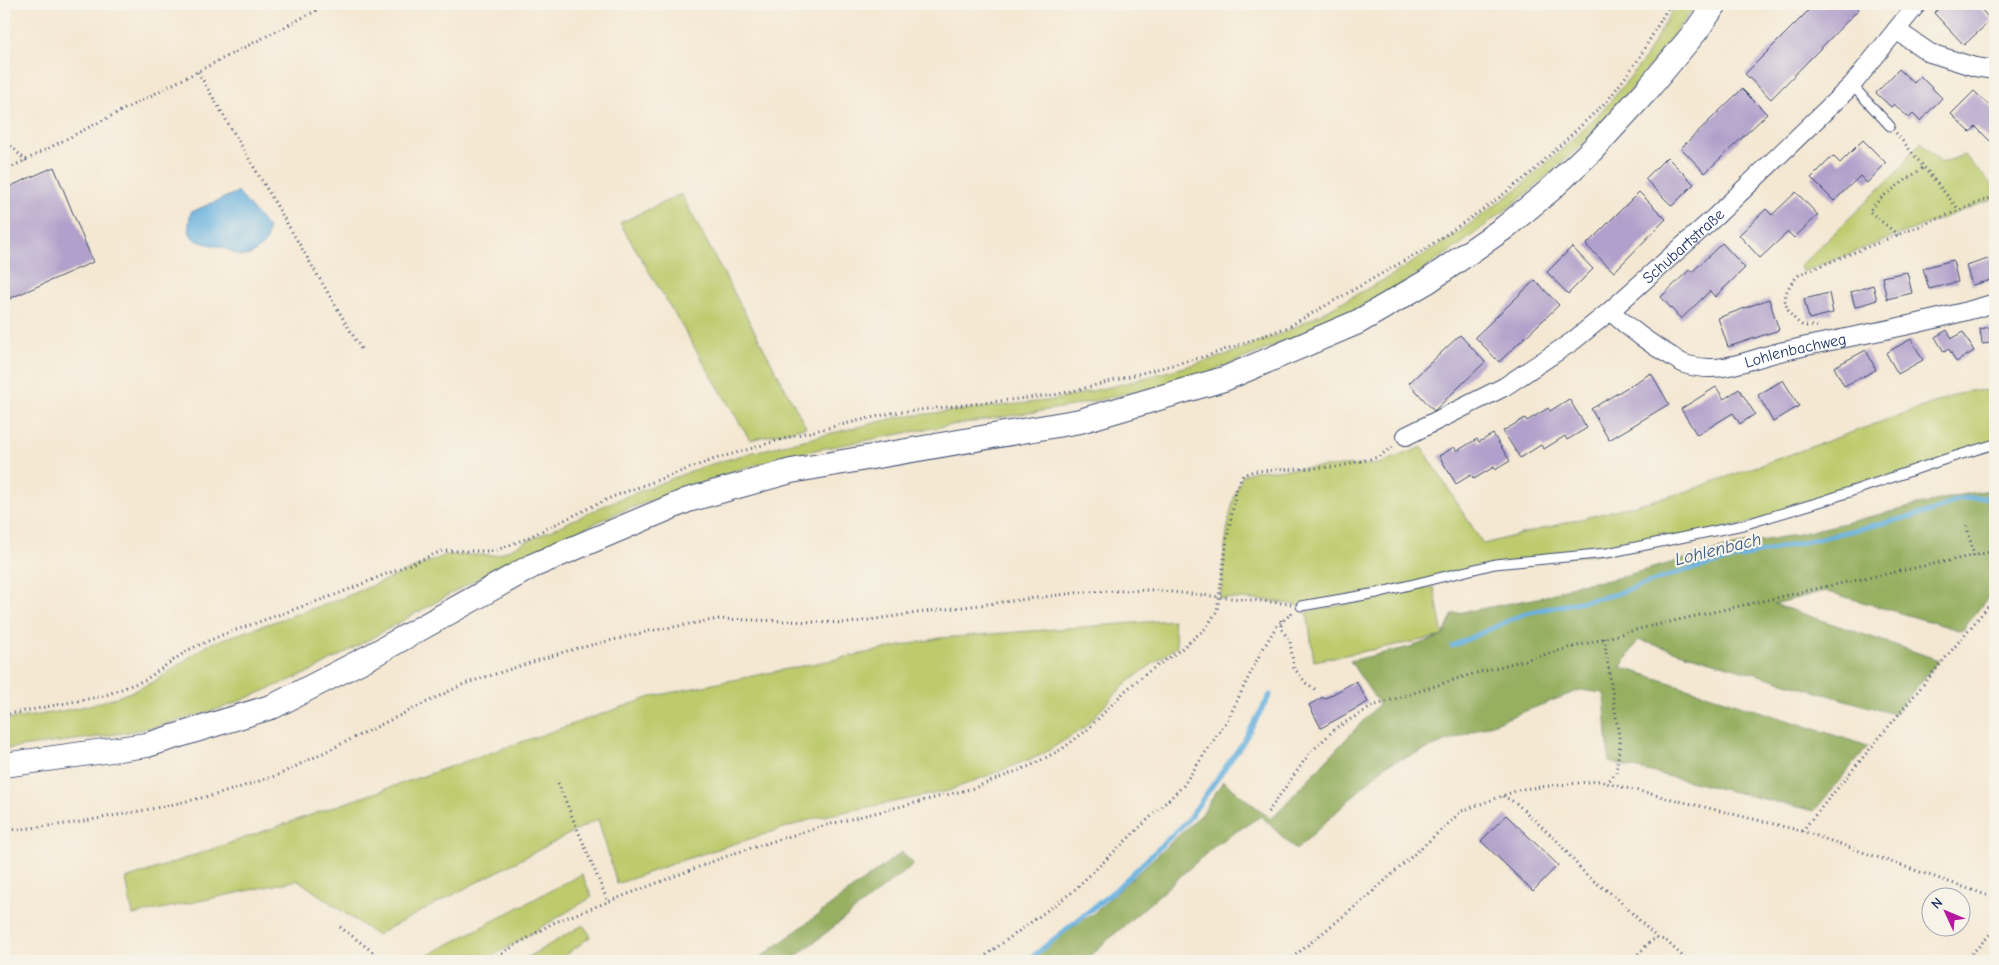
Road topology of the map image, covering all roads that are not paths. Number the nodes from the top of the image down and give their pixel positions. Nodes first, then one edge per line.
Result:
1 (1715, 4) edge
2 (1917, 4) edge
3 (1896, 30) junction
4 (1995, 70) edge
5 (1852, 85) junction
6 (1890, 126) road end
7 (1995, 303) edge
8 (1610, 311) junction
9 (1406, 436) road end
10 (1995, 444) edge
11 (1301, 606) road end
12 (4, 765) edge

1 - 12 main road
2 - 3 street, Schubartstraße
3 - 4 street
3 - 5 street, Schubartstraße
5 - 6 lane
5 - 8 street, Schubartstraße
7 - 8 street, Lohlenbachweg
8 - 9 street, Schubartstraße
10 - 11 lane

